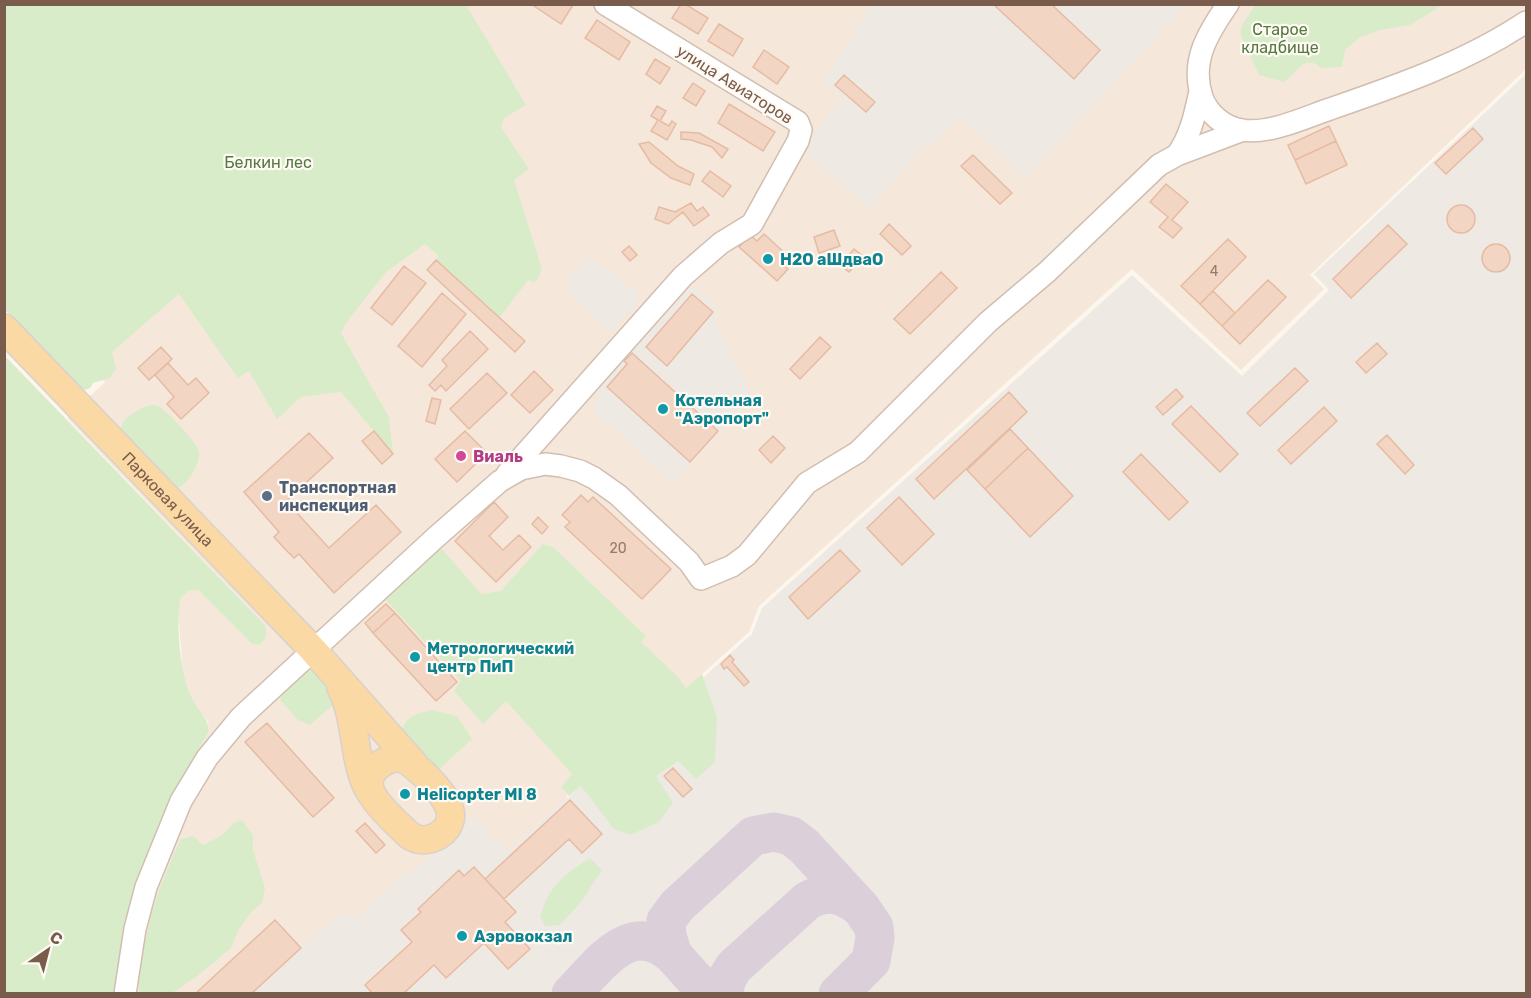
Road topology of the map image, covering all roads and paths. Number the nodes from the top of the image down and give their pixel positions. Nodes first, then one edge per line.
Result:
1 (605, 4) edge
2 (1228, 4) edge
3 (1527, 22) edge
4 (1200, 91) junction
5 (1243, 130) junction
6 (1178, 155) junction
7 (4, 328) edge
8 (500, 481) junction
9 (313, 650) junction
10 (332, 671) junction
11 (414, 764) junction
12 (372, 795) junction
13 (125, 993) edge

1 - 8 street, улица Авиаторов
2 - 4 street
3 - 5 street
4 - 5 street
4 - 6 street
5 - 6 street
6 - 8 street
7 - 9 main road, Парковая улица
8 - 9 street
9 - 10 main road, Парковая улица
9 - 13 street
10 - 11 main road, Парковая улица
10 - 12 main road
11 - 12 main road
11 - 12 main road

